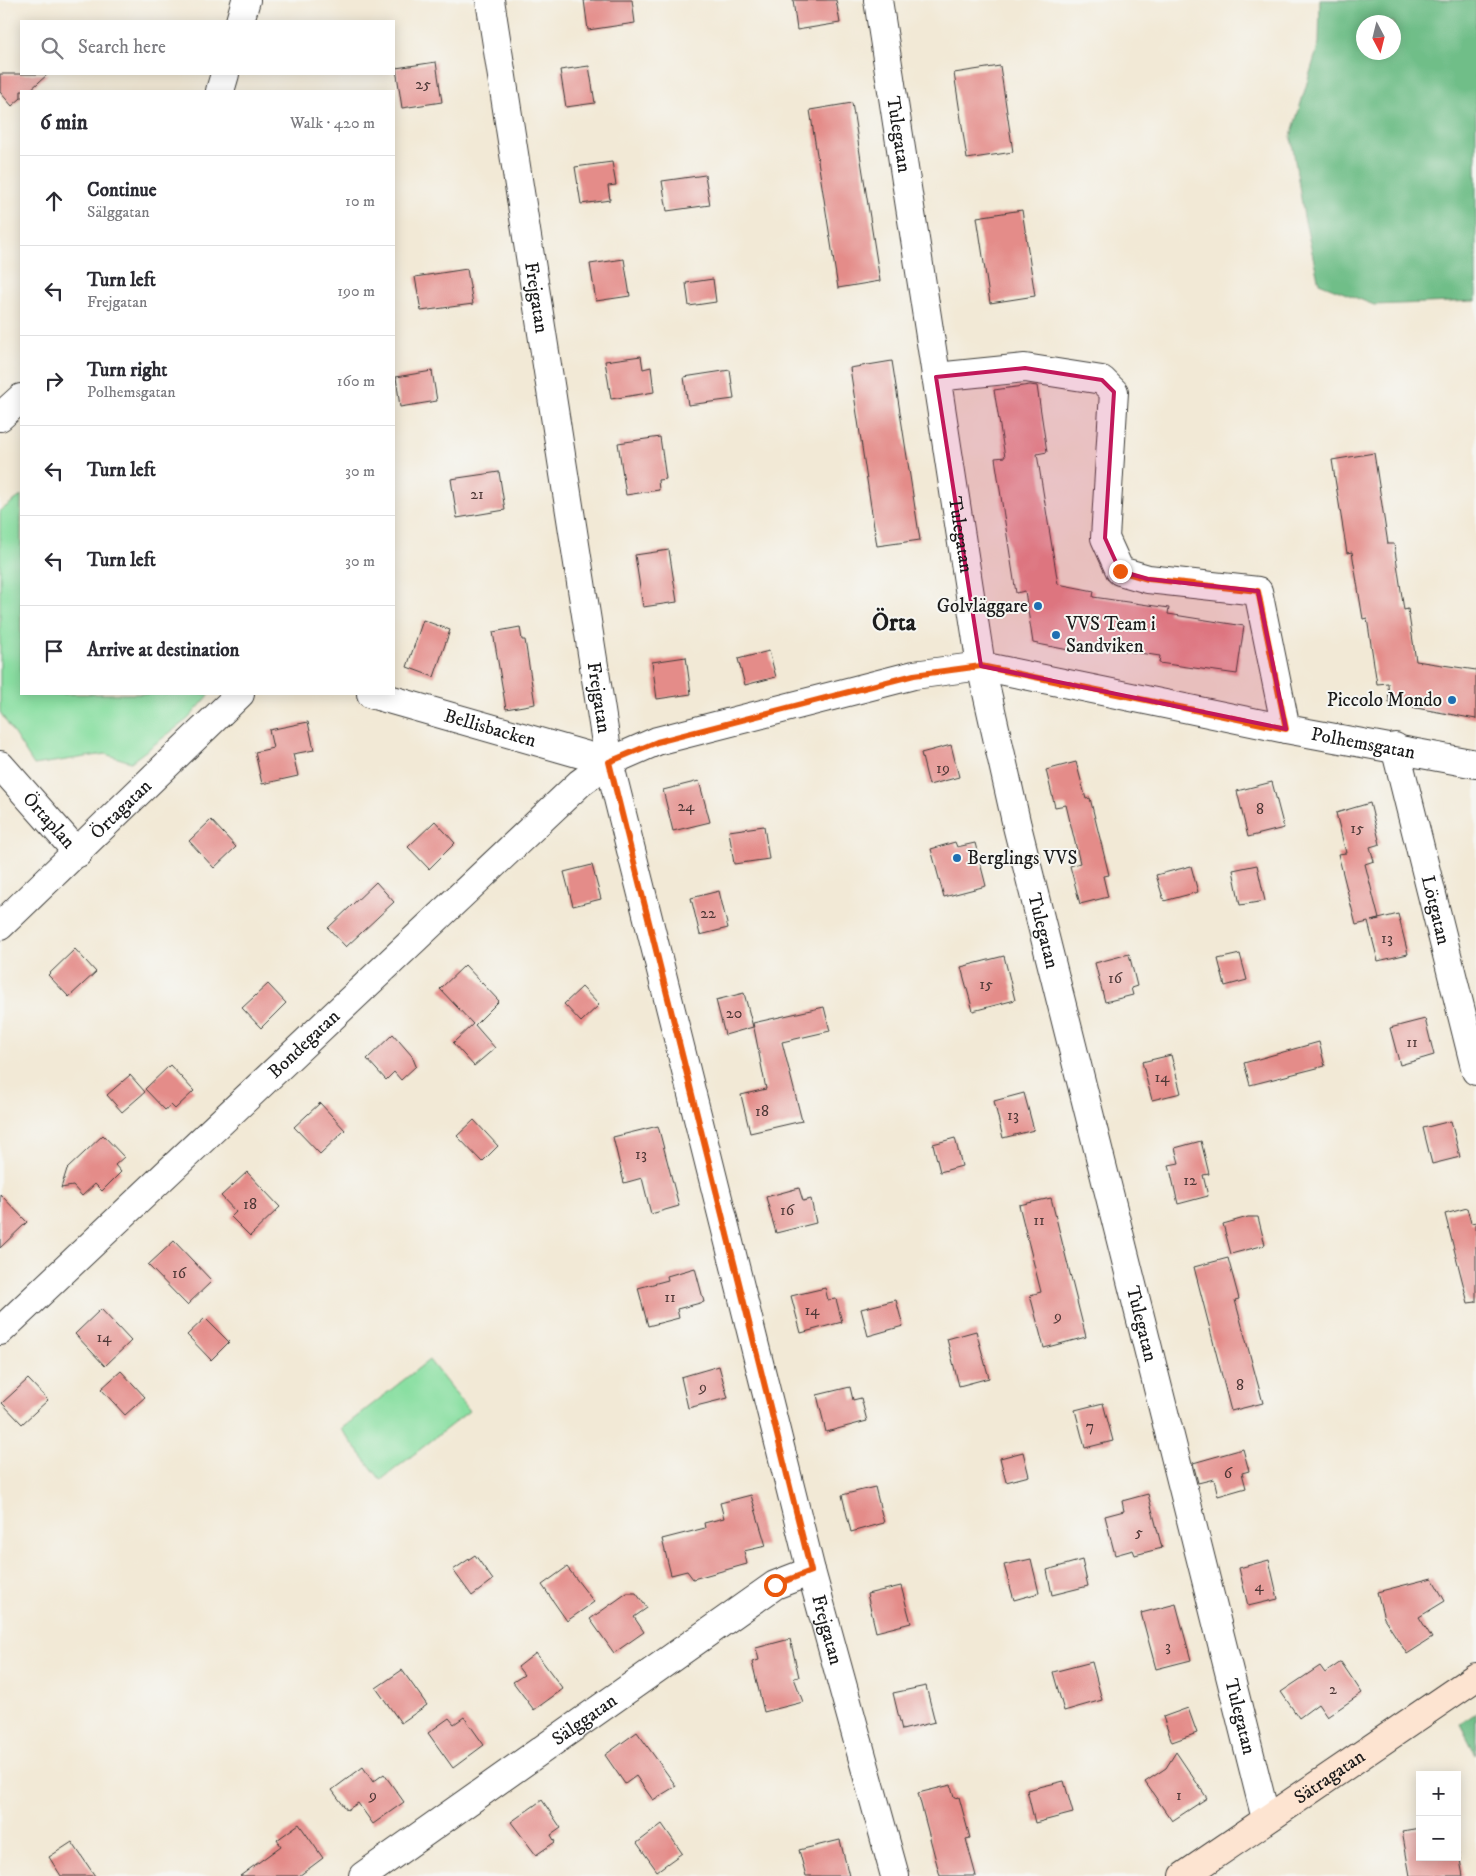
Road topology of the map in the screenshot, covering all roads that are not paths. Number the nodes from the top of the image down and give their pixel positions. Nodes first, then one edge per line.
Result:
1 (246, 0) edge
2 (490, 0) edge
3 (878, 0) edge
4 (240, 20) edge
5 (225, 75) edge
6 (220, 90) edge
7 (936, 377) junction
8 (20, 399) edge
9 (0, 417) edge
10 (981, 666) junction
11 (239, 695) edge
12 (374, 695) edge
13 (1286, 729) junction
14 (1395, 748) junction
15 (609, 762) junction
16 (1476, 764) edge
17 (0, 765) edge
18 (78, 853) junction
19 (0, 926) edge
20 (1476, 1071) edge
21 (0, 1331) edge
22 (811, 1571) junction
23 (1476, 1677) edge
24 (1266, 1819) junction
25 (363, 1876) edge
26 (895, 1876) edge
27 (1184, 1876) edge

1 - 4 street
2 - 15 street, Frejgatan
3 - 7 street, Tulegatan
5 - 6 street
7 - 10 street, Tulegatan
7 - 13 street
8 - 9 street
10 - 13 street, Polhemsgatan
10 - 15 street, Polhemsgatan
10 - 24 street, Tulegatan
11 - 18 street, Örtagatan
12 - 15 street, Bellisbacken
13 - 14 street, Polhemsgatan
14 - 16 street, Polhemsgatan
14 - 20 street, Lötgatan
15 - 21 street, Bondegatan
15 - 22 street, Frejgatan
17 - 18 street, Örtaplan
18 - 19 street, Örtagatan
22 - 25 street, Sälggatan
22 - 26 street, Frejgatan
23 - 24 street, Sätragatan
24 - 27 street, Sätragatan

